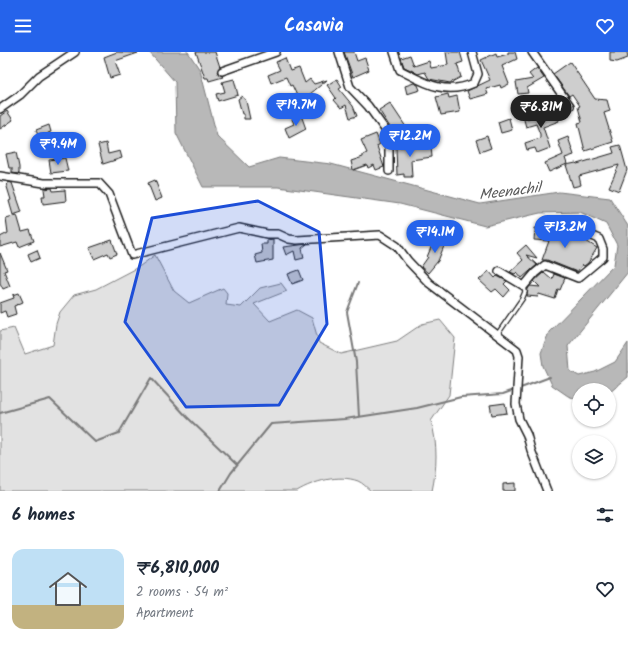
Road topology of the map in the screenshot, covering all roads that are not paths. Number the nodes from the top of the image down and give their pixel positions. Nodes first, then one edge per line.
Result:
1 (75, 52) edge
2 (276, 52) edge
3 (339, 52) edge
4 (394, 52) edge
5 (472, 52) edge
6 (532, 52) edge
7 (222, 72) dead end
8 (570, 106) dead end
9 (0, 109) edge
10 (389, 171) dead end
11 (0, 176) edge
12 (567, 225) dead end
13 (499, 271) dead end
14 (524, 286) junction
15 (496, 336) junction
16 (547, 491) edge

1 - 9 street
2 - 7 street
3 - 10 street
4 - 5 street
6 - 8 street
11 - 15 street
12 - 14 street
13 - 14 street
14 - 15 lane
15 - 16 street

